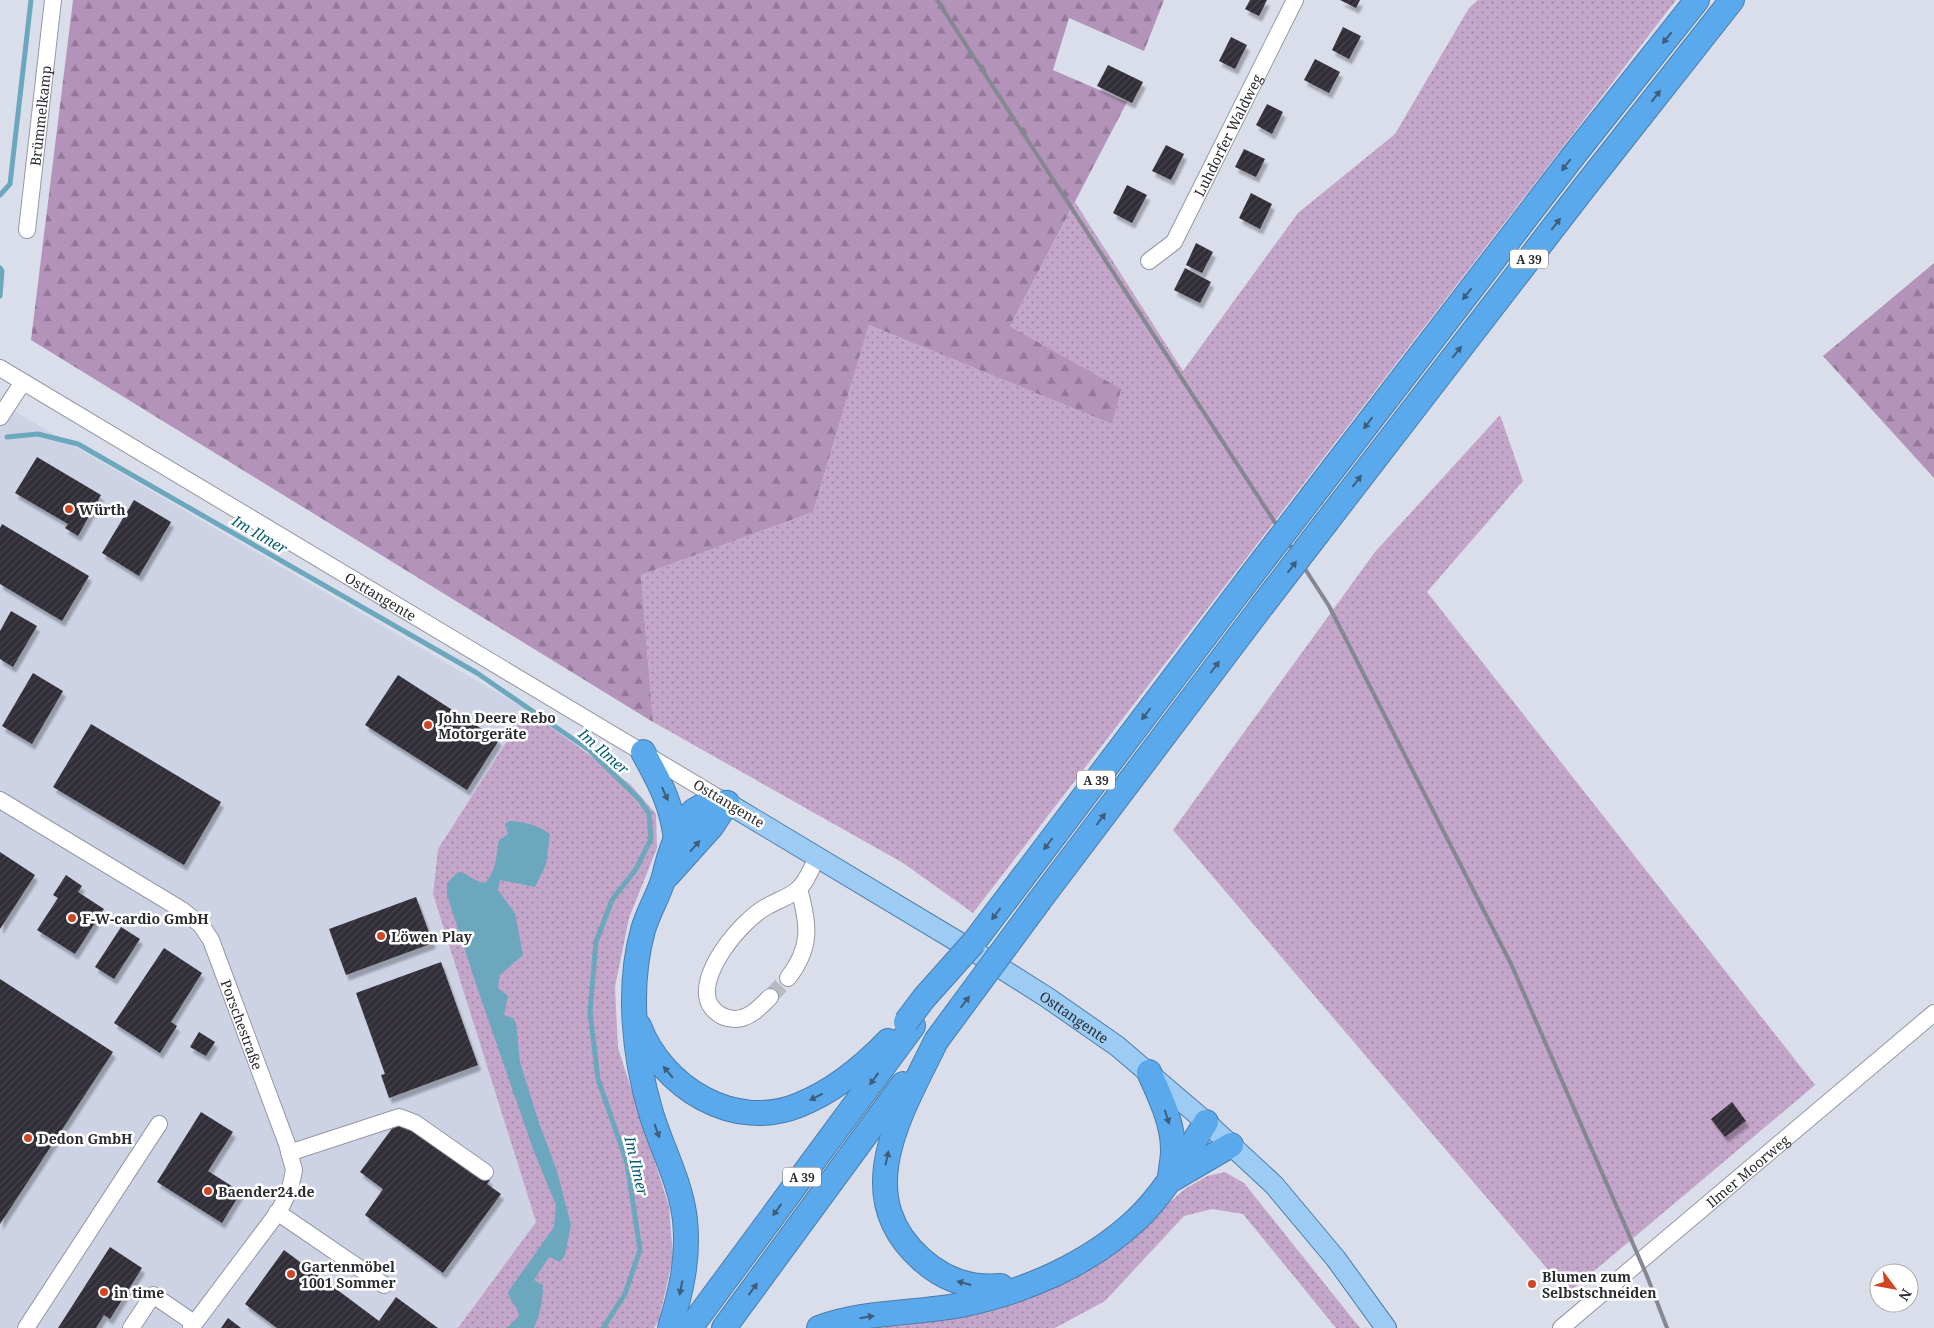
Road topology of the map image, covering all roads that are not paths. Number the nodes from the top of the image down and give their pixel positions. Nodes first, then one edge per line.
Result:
1 (53, 0) edge
2 (1294, 0) edge
3 (1697, 0) edge
4 (1732, 0) edge
5 (27, 230) dead end
6 (1149, 261) dead end
7 (0, 368) edge
8 (23, 382) junction
9 (0, 417) edge
10 (643, 752) junction
11 (0, 800) edge
12 (727, 803) junction
13 (676, 840) junction
14 (818, 856) junction
15 (662, 882) junction
16 (799, 889) junction
17 (788, 978) tunnel mouth
18 (770, 997) tunnel mouth
19 (1934, 1013) edge
20 (635, 1015) junction
21 (910, 1024) junction
22 (936, 1041) junction
23 (1149, 1072) junction
24 (1206, 1122) junction
25 (159, 1124) dead end
26 (1232, 1145) junction
27 (289, 1153) junction
28 (485, 1172) dead end
29 (1169, 1181) junction
30 (277, 1212) junction
31 (1047, 1278) junction
32 (384, 1285) dead end
33 (193, 1326) edge
34 (26, 1328) edge
35 (131, 1328) edge
36 (670, 1328) edge
37 (690, 1328) edge
38 (724, 1328) edge
39 (819, 1328) edge
40 (1386, 1328) edge
41 (1560, 1328) edge

1 - 5 street, Brümmelkamp
2 - 6 street, Luhdorfer Waldweg
3 -> 21 highway, A 39, bridge
22 -> 4 highway, A 39, bridge
7 - 8 street, Osttangente
8 - 9 street
8 - 10 street, Osttangente
10 - 12 street, Osttangente
10 -> 13 highway
11 - 27 street, Porschestraße
12 - 13 highway
12 - 14 main road, Osttangente
15 -> 12 highway
13 - 15 highway
14 - 16 street
14 - 23 main road, Osttangente
15 - 20 highway
16 - 17 street
16 - 18 street
19 - 41 street, Ilmer Moorweg
21 -> 20 highway
20 -> 36 highway
21 -> 37 highway, A 39
31 -> 22 highway
38 -> 22 highway, A 39
23 - 24 main road, Osttangente
23 -> 29 highway
24 - 26 main road, Osttangente
24 - 29 highway
25 - 34 street
26 - 29 highway
26 - 40 main road, Osttangente
27 - 28 street
27 - 30 street, Porschestraße
29 - 31 highway
30 - 32 street
30 - 33 street, Porschestraße
39 -> 31 highway
33 - 35 street

